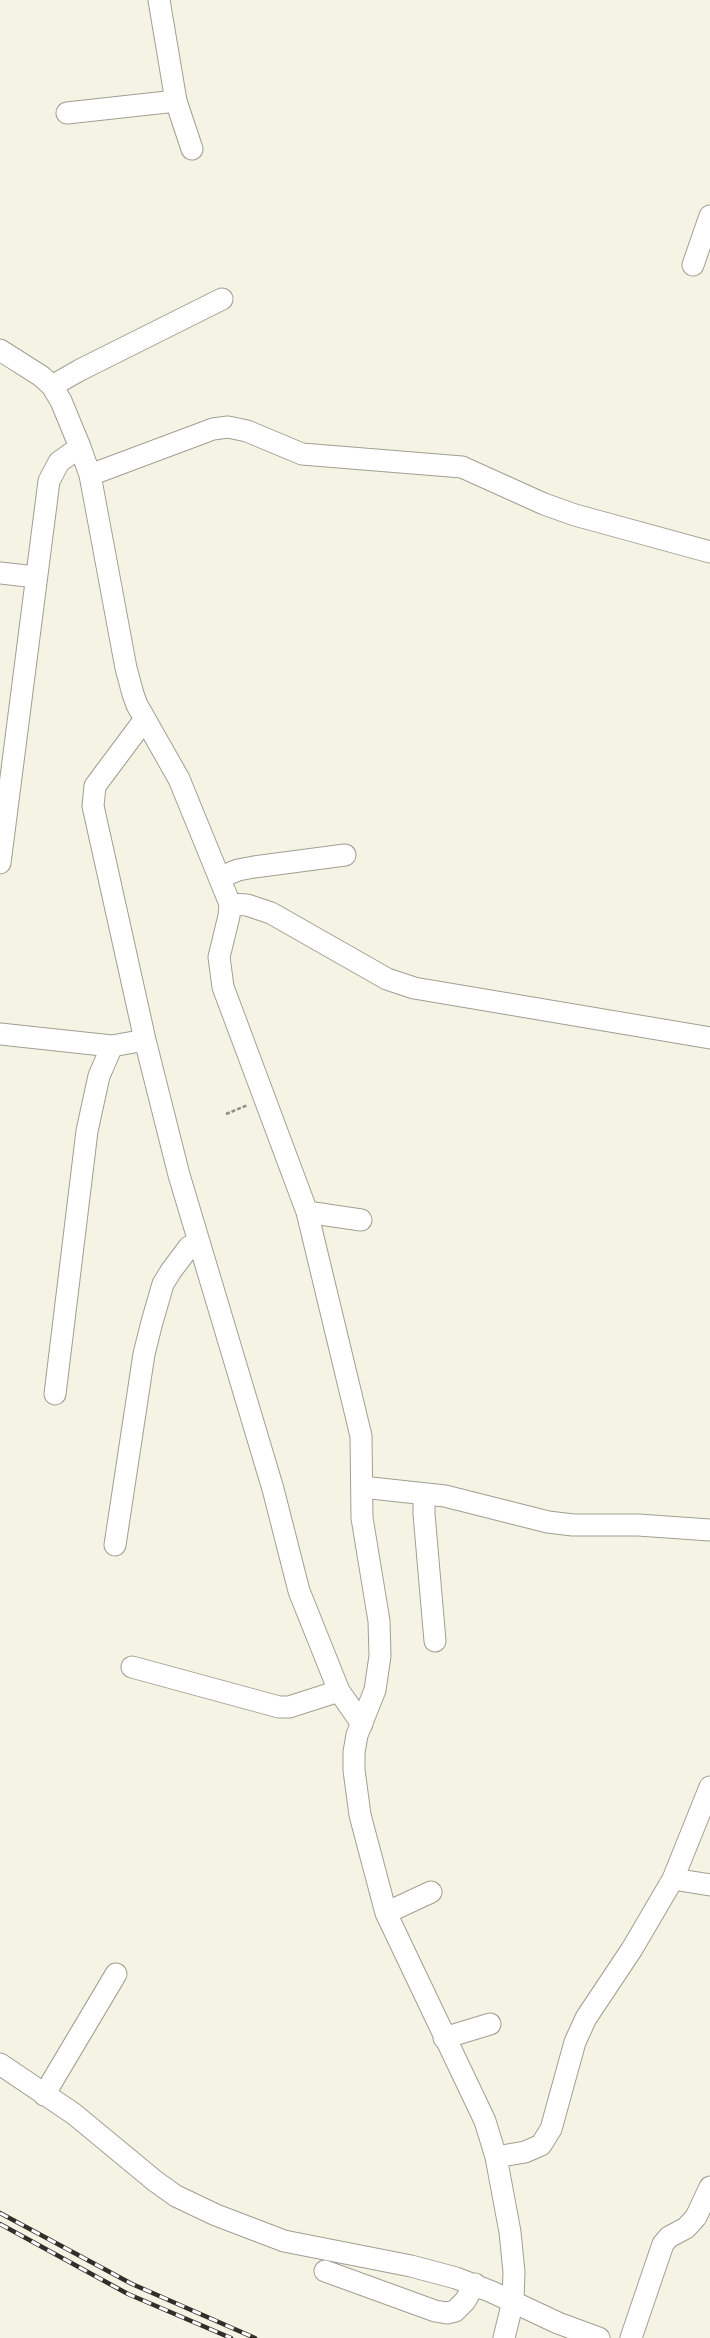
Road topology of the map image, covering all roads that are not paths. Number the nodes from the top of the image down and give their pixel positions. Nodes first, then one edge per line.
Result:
1 (159, 0) edge
2 (176, 101) junction
3 (67, 113) dead end
4 (192, 149) dead end
5 (710, 216) edge
6 (693, 265) dead end
7 (222, 299) dead end
8 (0, 350) edge
9 (52, 386) junction
10 (80, 447) junction
11 (90, 474) junction
12 (710, 552) edge
13 (0, 573) edge
14 (36, 576) junction
15 (145, 719) junction
16 (345, 855) dead end
17 (0, 863) edge
18 (221, 877) junction
19 (230, 904) junction
20 (0, 1034) edge
21 (710, 1038) edge
22 (145, 1040) junction
23 (112, 1046) junction
24 (307, 1212) junction
25 (361, 1220) dead end
26 (198, 1242) junction
27 (54, 1394) dead end
28 (362, 1487) junction
29 (424, 1494) junction
30 (710, 1530) edge
31 (115, 1546) dead end
32 (436, 1640) dead end
33 (132, 1667) dead end
34 (339, 1691) junction
35 (362, 1724) junction
36 (710, 1787) edge
37 (673, 1879) junction
38 (710, 1885) edge
39 (431, 1892) dead end
40 (386, 1913) junction
41 (116, 1974) dead end
42 (490, 2024) dead end
43 (444, 2038) junction
44 (0, 2064) edge
45 (44, 2095) junction
46 (496, 2157) junction
47 (710, 2187) edge
48 (703, 2211) edge
49 (325, 2271) dead end
50 (475, 2284) junction
51 (513, 2301) junction
52 (504, 2338) edge
53 (599, 2338) edge
54 (631, 2338) edge

1 - 2 street
2 - 3 street
2 - 4 street
5 - 6 street
7 - 9 street
8 - 9 street
9 - 10 street
10 - 11 street
10 - 14 street
11 - 12 street
11 - 15 street
13 - 14 street
14 - 17 street
15 - 18 street
15 - 22 street
16 - 18 street
18 - 19 street
19 - 21 street
19 - 24 street
20 - 23 street
22 - 23 street
22 - 26 street
23 - 27 street
24 - 25 street
24 - 28 street
26 - 31 street
26 - 34 street
28 - 29 street
28 - 35 street
29 - 30 street
29 - 32 street
33 - 34 street
34 - 35 street
35 - 40 street
36 - 37 street
37 - 38 street
37 - 46 street
39 - 40 street
40 - 43 street
41 - 45 street
42 - 43 street
43 - 46 street
44 - 45 street
45 - 50 street
46 - 51 street
47 - 48 street
48 - 54 street
49 - 50 street
50 - 51 street
51 - 52 street
51 - 53 street

